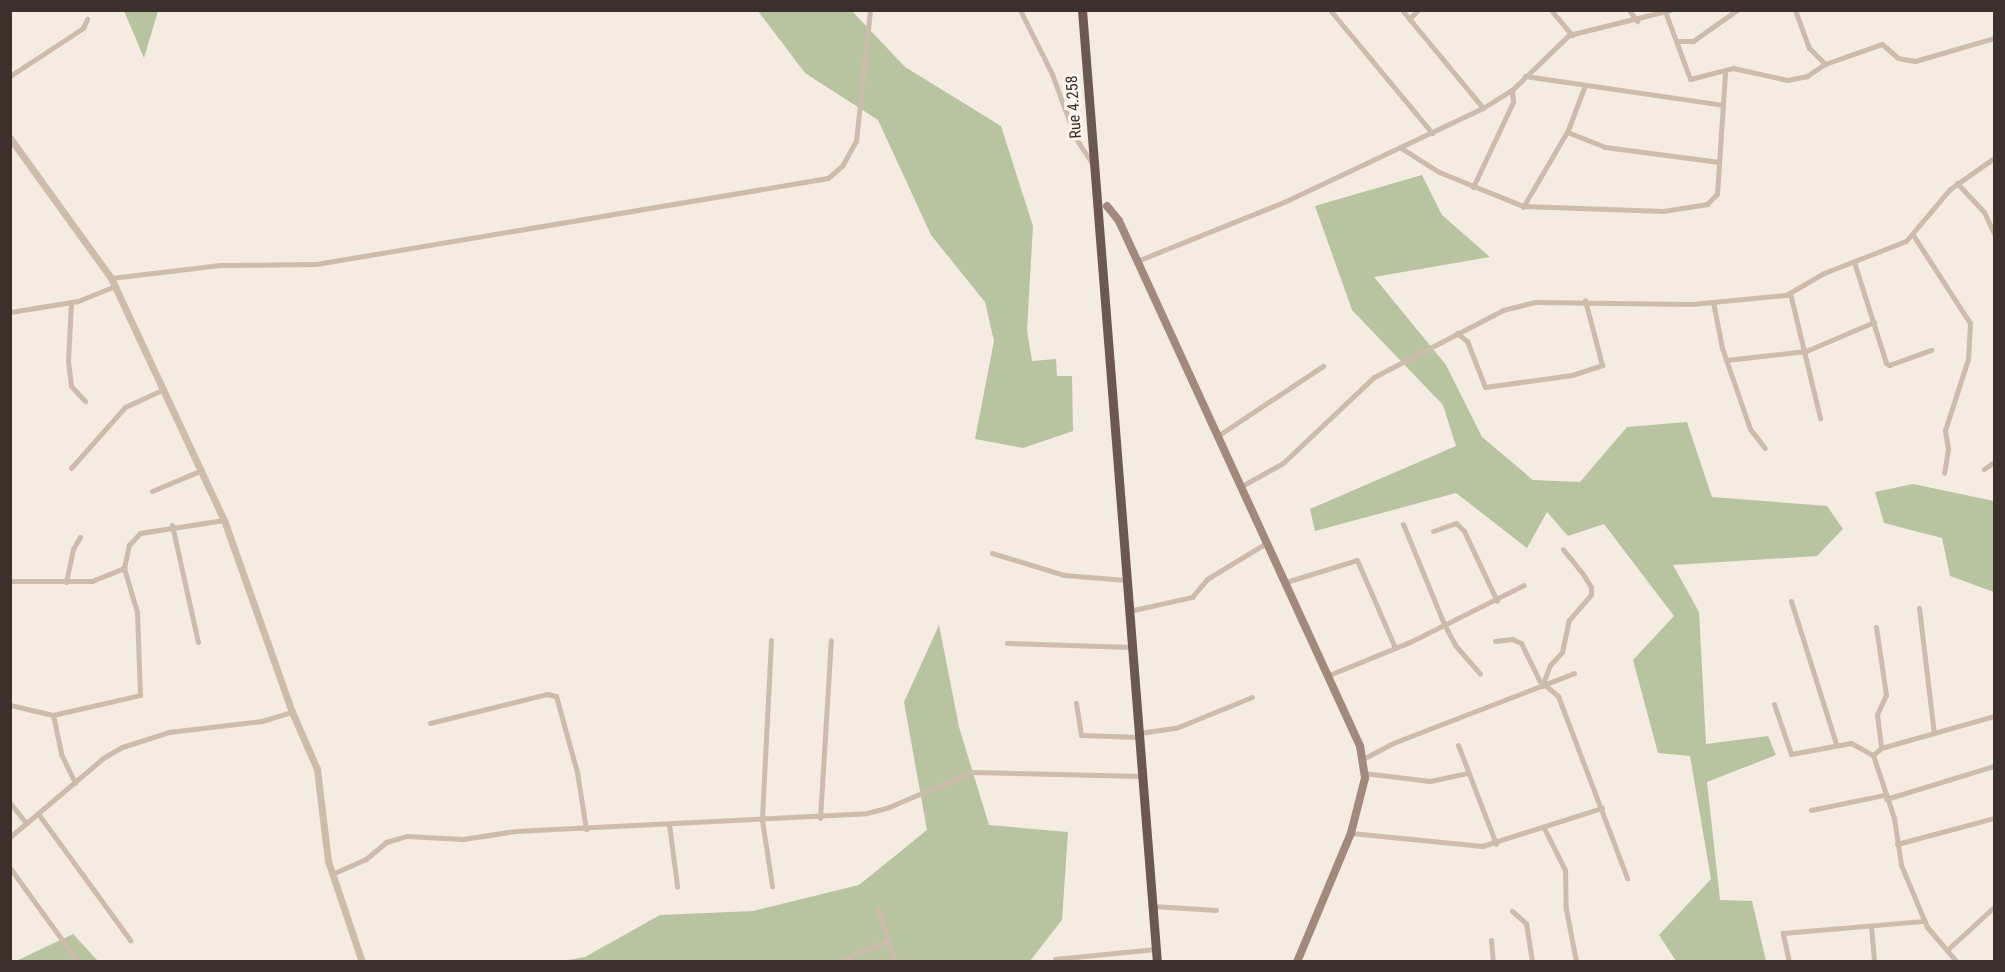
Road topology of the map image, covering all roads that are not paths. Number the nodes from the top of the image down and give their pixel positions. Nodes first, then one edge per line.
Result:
1 (870, 10) edge
2 (1020, 10) edge
3 (1082, 10) edge
4 (1330, 10) edge
5 (1402, 10) edge
6 (1418, 10) edge
7 (1551, 10) edge
8 (1629, 10) edge
9 (1737, 10) edge
10 (1795, 10) edge
11 (1668, 12) edge
12 (1409, 18) junction
13 (87, 19) dead end
14 (1637, 21) junction
15 (1572, 35) junction
16 (1995, 38) edge
17 (1678, 42) junction
18 (1825, 64) junction
19 (1725, 72) junction
20 (10, 76) edge
21 (1524, 76) junction
22 (1585, 85) junction
23 (1512, 90) junction
24 (1723, 105) junction
25 (1483, 108) junction
26 (1432, 132) junction
27 (1567, 132) junction
28 (10, 138) edge
29 (1401, 148) junction
30 (1995, 158) edge
31 (1719, 162) junction
32 (1093, 165) junction
33 (1957, 183) junction
34 (1473, 187) junction
35 (1096, 201) junction
36 (1107, 206) joint
37 (1522, 207) junction
38 (1995, 233) edge
39 (1912, 235) junction
40 (1137, 261) junction
41 (1854, 262) junction
42 (111, 278) junction
43 (115, 286) junction
44 (1790, 293) junction
45 (1585, 300) junction
46 (71, 302) junction
47 (1713, 302) junction
48 (10, 312) edge
49 (1874, 322) junction
50 (1457, 333) junction
51 (1931, 350) dead end
52 (1806, 351) junction
53 (1726, 360) junction
54 (1323, 366) dead end
55 (166, 389) junction
56 (85, 401) dead end
57 (1820, 418) dead end
58 (1219, 435) junction
59 (1765, 448) dead end
60 (1995, 462) edge
61 (71, 468) dead end
62 (1984, 469) dead end
63 (202, 470) junction
64 (1944, 473) dead end
65 (1242, 486) junction
66 (152, 491) dead end
67 (224, 520) junction
68 (1403, 524) dead end
69 (172, 525) junction
70 (1433, 531) dead end
71 (80, 537) dead end
72 (1268, 542) junction
73 (1563, 549) dead end
74 (992, 554) dead end
75 (124, 568) junction
76 (1126, 580) junction
77 (10, 581) edge
78 (66, 582) junction
79 (1286, 582) junction
80 (1524, 585) dead end
81 (1497, 601) junction
82 (1791, 601) dead end
83 (1919, 608) dead end
84 (1130, 610) junction
85 (1444, 624) junction
86 (1876, 627) dead end
87 (771, 640) dead end
88 (831, 640) dead end
89 (1495, 641) dead end
90 (198, 642) dead end
91 (1007, 643) dead end
92 (1132, 647) junction
93 (1395, 648) junction
94 (1574, 673) dead end
95 (1480, 674) dead end
96 (1329, 675) junction
97 (1542, 686) junction
98 (1252, 697) dead end
99 (1077, 703) dead end
100 (1774, 704) dead end
101 (10, 705) edge
102 (292, 712) junction
103 (53, 715) junction
104 (1995, 716) edge
105 (430, 723) dead end
106 (1934, 733) junction
107 (1139, 735) junction
108 (1836, 744) junction
109 (1458, 745) dead end
110 (1881, 748) junction
111 (1873, 756) junction
112 (1364, 759) junction
113 (1995, 766) edge
114 (1364, 773) junction
115 (1468, 773) junction
116 (1142, 776) junction
117 (75, 783) junction
118 (1885, 797) junction
119 (10, 803) edge
120 (1602, 808) junction
121 (1811, 810) dead end
122 (39, 815) junction
123 (820, 818) junction
124 (1995, 818) edge
125 (762, 820) junction
126 (26, 824) junction
127 (669, 824) junction
128 (586, 828) junction
129 (1544, 828) junction
130 (1351, 833) junction
131 (10, 837) edge
132 (1496, 844) junction
133 (1897, 844) junction
134 (10, 868) edge
135 (332, 874) junction
136 (1627, 878) dead end
137 (677, 886) dead end
138 (772, 886) dead end
139 (1152, 906) junction
140 (1995, 907) edge
141 (878, 910) dead end
142 (1216, 910) dead end
143 (1512, 911) dead end
144 (1924, 921) junction
145 (1872, 926) junction
146 (130, 940) dead end
147 (888, 940) junction
148 (1491, 940) dead end
149 (1156, 949) junction
150 (1947, 950) junction
151 (1055, 959) dead end
152 (78, 962) edge
153 (362, 962) edge
154 (839, 962) edge
155 (895, 962) edge
156 (1157, 962) edge
157 (1298, 962) edge
158 (1493, 962) edge
159 (1532, 962) edge
160 (1576, 962) edge
161 (1789, 962) edge
162 (1874, 962) edge
163 (1957, 962) edge

1 - 42 street
2 - 32 street
3 - 32 highway, Rue 4.258
4 - 26 street
5 - 12 street
6 - 12 street
7 - 15 street
8 - 14 street
9 - 17 street
10 - 18 street
11 - 14 street
11 - 17 street
12 - 25 street
13 - 20 street
14 - 15 street
15 - 21 street
16 - 18 street
17 - 19 street
18 - 19 street
19 - 24 street
21 - 22 street
21 - 23 street
22 - 24 street
22 - 27 street
23 - 25 street
23 - 34 street
24 - 31 street
25 - 26 street
26 - 29 street
27 - 31 street
27 - 37 street
28 - 42 street
29 - 34 street
29 - 40 street
30 - 33 street
31 - 37 street
32 - 35 highway, Rue 4.258
33 - 38 street
33 - 39 street
34 - 37 street
35 - 36 street
35 - 76 highway, Rue 4.258
36 - 40 main road
39 - 41 street
39 - 64 street
40 - 58 main road
41 - 44 street
41 - 49 street
42 - 43 street
43 - 46 street
43 - 55 street
44 - 47 street
44 - 52 street
45 - 47 street
45 - 50 street
45 - 50 street
46 - 48 street
46 - 56 street
47 - 53 street
49 - 51 street
49 - 52 street
50 - 65 street
52 - 53 street
52 - 57 street
53 - 59 street
54 - 58 street
55 - 61 street
55 - 63 street
58 - 65 main road
60 - 62 street
63 - 66 street
63 - 67 street
65 - 72 main road
67 - 69 street
67 - 102 street
68 - 85 street
69 - 75 street
69 - 90 street
70 - 81 street
71 - 78 street
72 - 79 main road
72 - 84 street
73 - 97 street
74 - 76 street
75 - 78 street
75 - 103 street
76 - 84 highway, Rue 4.258
77 - 78 street
79 - 93 street
79 - 96 main road
80 - 81 street
81 - 85 street
82 - 108 street
83 - 106 street
84 - 92 highway, Rue 4.258
85 - 93 street
85 - 95 street
86 - 110 street
87 - 125 street
88 - 123 street
89 - 97 street
91 - 92 street
92 - 107 highway, Rue 4.258
93 - 96 street
94 - 97 street
96 - 112 main road
97 - 112 street
97 - 120 street
98 - 107 street
99 - 107 street
100 - 108 street
101 - 103 street
102 - 117 street
102 - 135 street
103 - 117 street
104 - 106 street
105 - 128 street
106 - 110 street
107 - 116 highway, Rue 4.258
108 - 111 street
109 - 115 street
110 - 111 street
111 - 118 street
112 - 114 main road
113 - 118 street
114 - 115 street
114 - 130 main road
115 - 132 street
116 - 123 street
116 - 139 highway, Rue 4.258
117 - 122 street
118 - 121 street
118 - 133 street
119 - 126 street
120 - 129 street
120 - 136 street
122 - 126 street
122 - 146 street
123 - 125 street
124 - 133 street
125 - 127 street
125 - 138 street
126 - 131 street
127 - 128 street
127 - 137 street
128 - 135 street
129 - 132 street
129 - 160 street
130 - 132 street
130 - 157 main road
133 - 144 street
134 - 152 street
135 - 153 street
139 - 142 street
139 - 149 highway, Rue 4.258
140 - 150 street
141 - 147 street
143 - 159 street
144 - 145 street
144 - 150 street
145 - 161 street
145 - 162 street
147 - 154 street
147 - 155 street
148 - 158 street
149 - 151 street
149 - 156 highway, Rue 4.258
150 - 163 street

